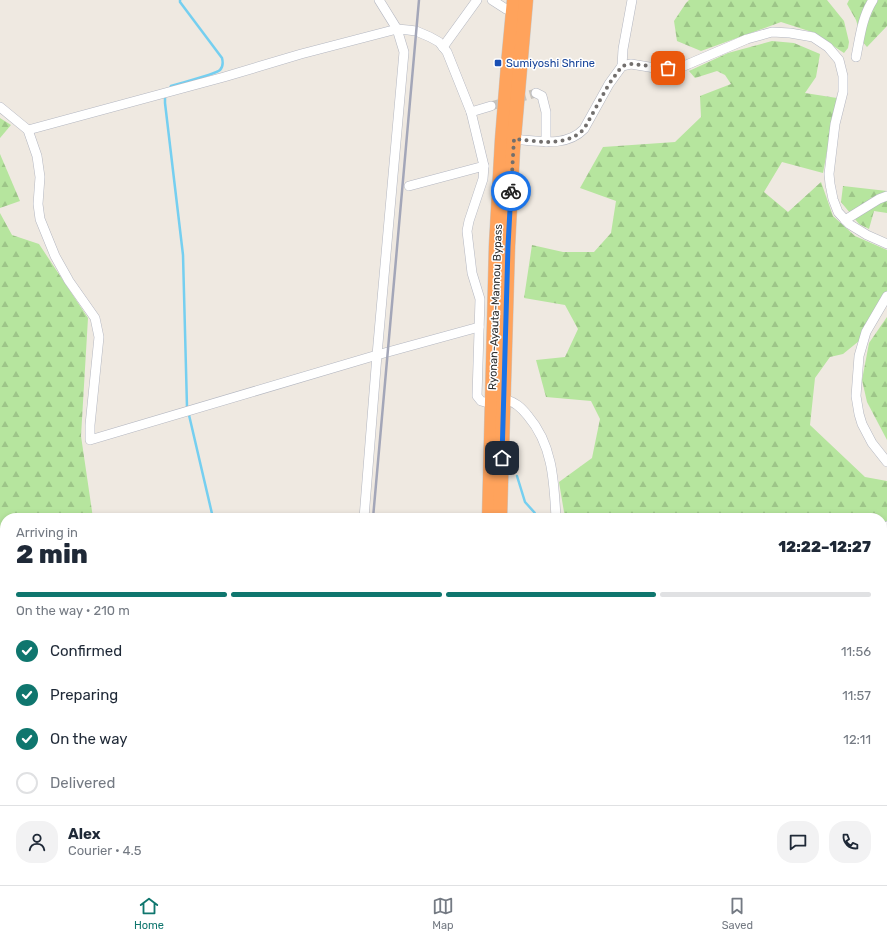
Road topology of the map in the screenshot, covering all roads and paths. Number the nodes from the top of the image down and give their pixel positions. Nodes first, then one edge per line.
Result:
1 (379, 0) edge
2 (477, 0) edge
3 (492, 0) edge
4 (526, 0) edge
5 (632, 0) edge
6 (872, 0) edge
7 (514, 5) edge
8 (397, 29) junction
9 (443, 47) junction
10 (856, 57) dead end
11 (622, 66) junction
12 (536, 93) dead end
13 (491, 106) tunnel mouth
14 (0, 107) edge
15 (471, 112) junction
16 (28, 130) junction
17 (508, 139) junction
18 (546, 142) junction
19 (484, 166) junction
20 (409, 186) dead end
21 (887, 196) edge
22 (845, 220) junction
23 (887, 244) edge
24 (887, 296) edge
25 (479, 327) junction
26 (377, 355) junction
27 (498, 401) junction
28 (887, 462) edge
29 (364, 513) edge
30 (489, 513) edge
31 (500, 513) edge
32 (556, 513) edge

1 - 8 street
2 - 9 street
3 - 7 street
4 - 17 highway, Ryonan-Ayauta-Mannou Bypass
5 - 11 street
6 - 10 street
7 - 17 highway, Ryonan-Ayauta-Mannou Bypass
8 - 9 street
8 - 16 street
8 - 26 street
9 - 15 street
11 - 18 street
11 - 22 street
12 - 18 street
13 - 15 street
14 - 16 street
15 - 19 street
16 - 26 street
17 - 18 street
17 - 27 highway, Ryonan-Ayauta-Mannou Bypass
19 - 20 street
19 - 25 street
21 - 22 street
22 - 23 street
24 - 28 street
25 - 26 street
25 - 27 street
26 - 29 street
27 - 30 highway, Ryonan-Ayauta-Mannou Bypass
27 - 31 highway, Ryonan-Ayauta-Mannou Bypass
27 - 32 street

